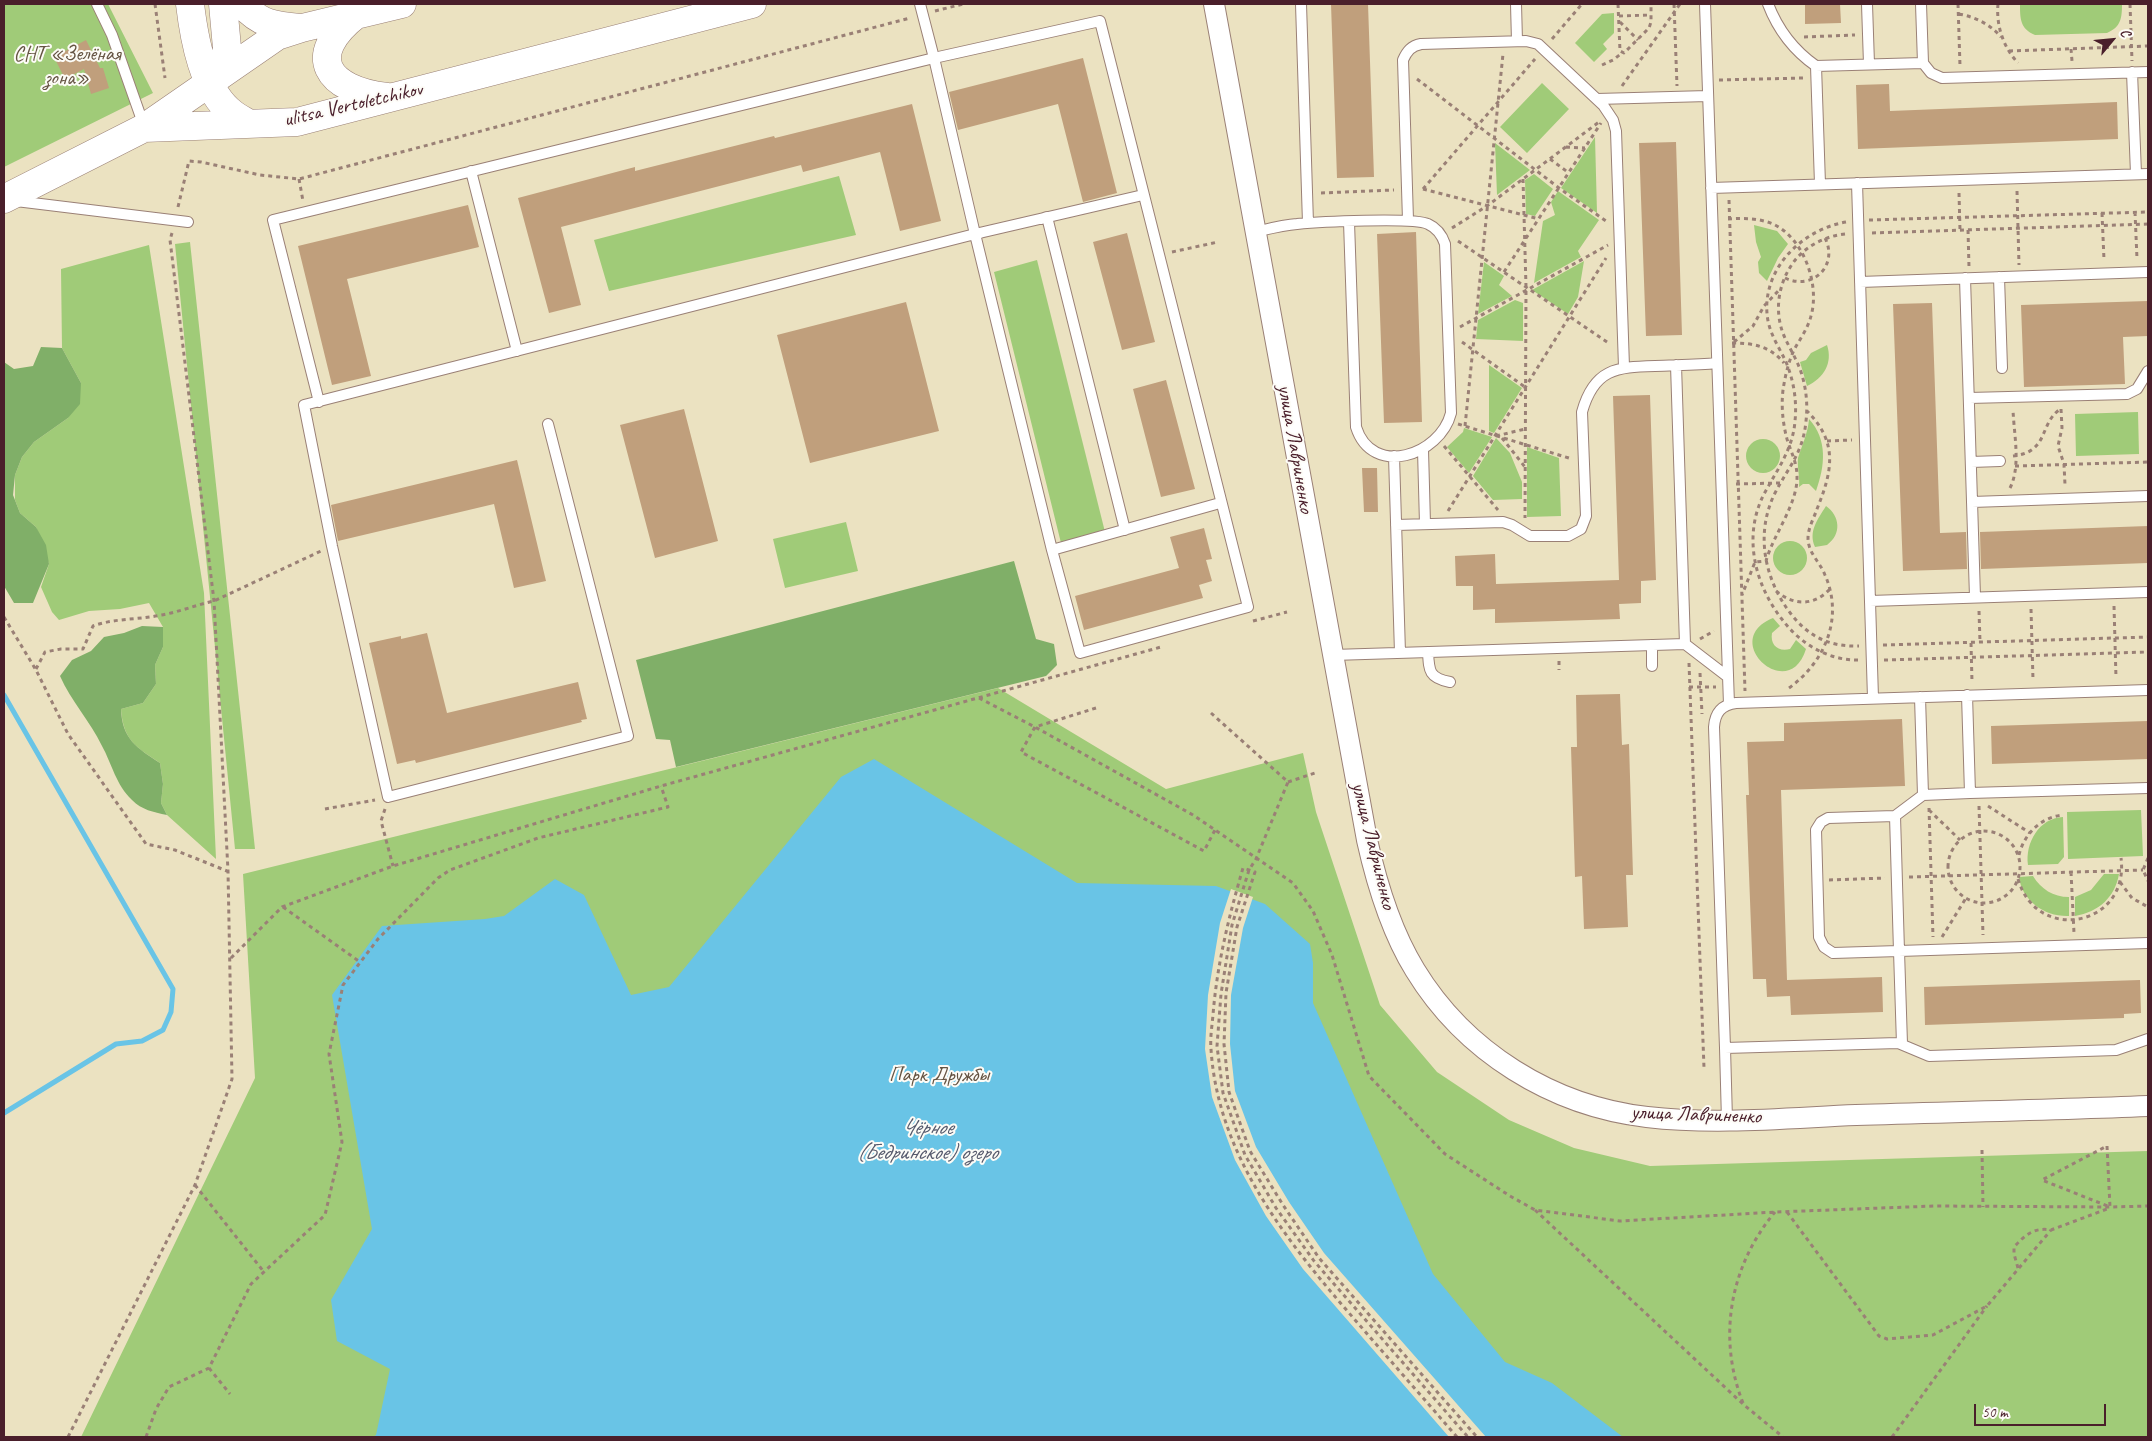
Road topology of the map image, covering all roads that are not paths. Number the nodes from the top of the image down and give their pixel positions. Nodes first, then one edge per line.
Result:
1 (97, 4) edge
2 (190, 4) edge
3 (223, 4) edge
4 (242, 4) edge
5 (402, 4) edge
6 (752, 4) edge
7 (1214, 4) edge
8 (1301, 4) edge
9 (1516, 4) edge
10 (1705, 4) edge
11 (1768, 4) edge
12 (1867, 4) edge
13 (1921, 4) edge
14 (921, 9) edge
15 (357, 14) junction
16 (302, 28) junction
17 (1517, 41) junction
18 (934, 58) junction
19 (1923, 62) junction
20 (1869, 64) junction
21 (1816, 66) junction
22 (2132, 72) junction
23 (2148, 72) edge
24 (216, 77) junction
25 (1708, 96) junction
26 (391, 97) junction
27 (1597, 99) junction
28 (248, 123) junction
29 (144, 128) junction
30 (471, 171) junction
31 (2136, 174) junction
32 (2148, 174) edge
33 (1856, 183) junction
34 (1820, 184) junction
35 (1711, 188) junction
36 (41, 193) junction
37 (1142, 195) junction
38 (4, 199) edge
39 (1047, 217) junction
40 (1408, 220) junction
41 (188, 222) dead end
42 (1349, 222) junction
43 (1308, 223) junction
44 (1255, 232) junction
45 (975, 234) junction
46 (2143, 273) edge
47 (1999, 277) junction
48 (1967, 278) junction
49 (1860, 282) junction
50 (517, 351) junction
51 (1717, 363) junction
52 (1676, 365) junction
53 (1624, 366) junction
54 (2002, 368) dead end
55 (2148, 371) edge
56 (1969, 398) junction
57 (319, 402) junction
58 (548, 424) dead end
59 (1423, 450) junction
60 (1394, 456) junction
61 (2000, 461) dead end
62 (1971, 462) junction
63 (2148, 496) edge
64 (1972, 502) junction
65 (1220, 503) junction
66 (1425, 524) junction
67 (1396, 525) junction
68 (1125, 530) junction
69 (1052, 550) junction
70 (2148, 592) edge
71 (1977, 598) junction
72 (1870, 601) junction
73 (1652, 645) junction
74 (1686, 645) junction
75 (1400, 652) junction
76 (1428, 652) junction
77 (1333, 654) junction
78 (1652, 666) dead end
79 (1450, 682) dead end
80 (1728, 682) junction
81 (2148, 690) edge
82 (1970, 695) junction
83 (1920, 697) junction
84 (1874, 698) junction
85 (1729, 704) junction
86 (2148, 788) edge
87 (1970, 794) junction
88 (1926, 795) junction
89 (1895, 816) junction
90 (2148, 943) edge
91 (1899, 951) junction
92 (2148, 1039) edge
93 (1902, 1044) junction
94 (1725, 1048) junction
95 (2148, 1106) edge
96 (1727, 1120) junction

1 - 29 lane
2 - 24 main road
3 - 24 main road
4 - 16 main road
5 - 15 main road
6 - 26 main road, ulitsa Vertoletchikov
7 - 44 street, улица Лавриненко
8 - 43 lane
9 - 17 lane
10 - 25 lane
11 - 21 lane
12 - 20 lane
13 - 19 lane
14 - 18 lane
15 - 16 main road
15 - 26 main road
16 - 24 main road
17 - 27 lane
17 - 40 lane
18 - 30 lane
18 - 37 lane
18 - 45 lane
19 - 20 lane
19 - 22 lane
20 - 21 lane
21 - 34 lane
22 - 23 lane
22 - 31 lane
24 - 28 main road
24 - 29 main road
25 - 27 lane
25 - 35 lane
26 - 28 main road, ulitsa Vertoletchikov
27 - 53 lane
28 - 29 main road, ulitsa Vertoletchikov
29 - 36 main road
30 - 50 lane
30 - 57 lane
31 - 32 lane
31 - 33 lane
33 - 34 lane
33 - 49 lane
34 - 35 lane
35 - 51 lane
36 - 38 main road
36 - 41 lane
37 - 39 lane
37 - 65 lane
39 - 45 lane
39 - 68 lane
40 - 42 lane
40 - 59 lane
42 - 43 lane
42 - 60 lane
43 - 44 lane
44 - 77 street, улица Лавриненко
45 - 50 lane
45 - 69 lane
46 - 47 lane
47 - 48 lane
47 - 54 lane
48 - 49 lane
48 - 56 lane
49 - 72 lane
50 - 57 lane
51 - 52 lane
51 - 80 lane
52 - 53 lane
52 - 74 lane
53 - 66 lane
55 - 56 lane
56 - 62 lane
57 - 58 lane
59 - 60 lane
59 - 66 lane
60 - 67 lane
61 - 62 lane
62 - 64 lane
63 - 64 lane
64 - 71 lane
65 - 68 lane
65 - 69 lane
66 - 67 lane
67 - 75 lane
68 - 69 lane
70 - 71 lane
71 - 72 lane
72 - 84 lane
73 - 74 lane
73 - 76 lane
73 - 78 lane
74 - 80 lane
75 - 76 lane
75 - 77 lane
76 - 79 lane
77 - 96 street, улица Лавриненко
80 - 85 lane
81 - 82 lane
82 - 83 lane
82 - 87 lane
83 - 84 lane
83 - 88 lane
84 - 85 lane
85 - 94 lane
86 - 87 lane
87 - 88 lane
88 - 89 lane
89 - 91 lane
89 - 91 lane
90 - 91 lane
91 - 93 lane
92 - 93 lane
93 - 94 lane
94 - 96 lane
95 - 96 street, улица Лавриненко

